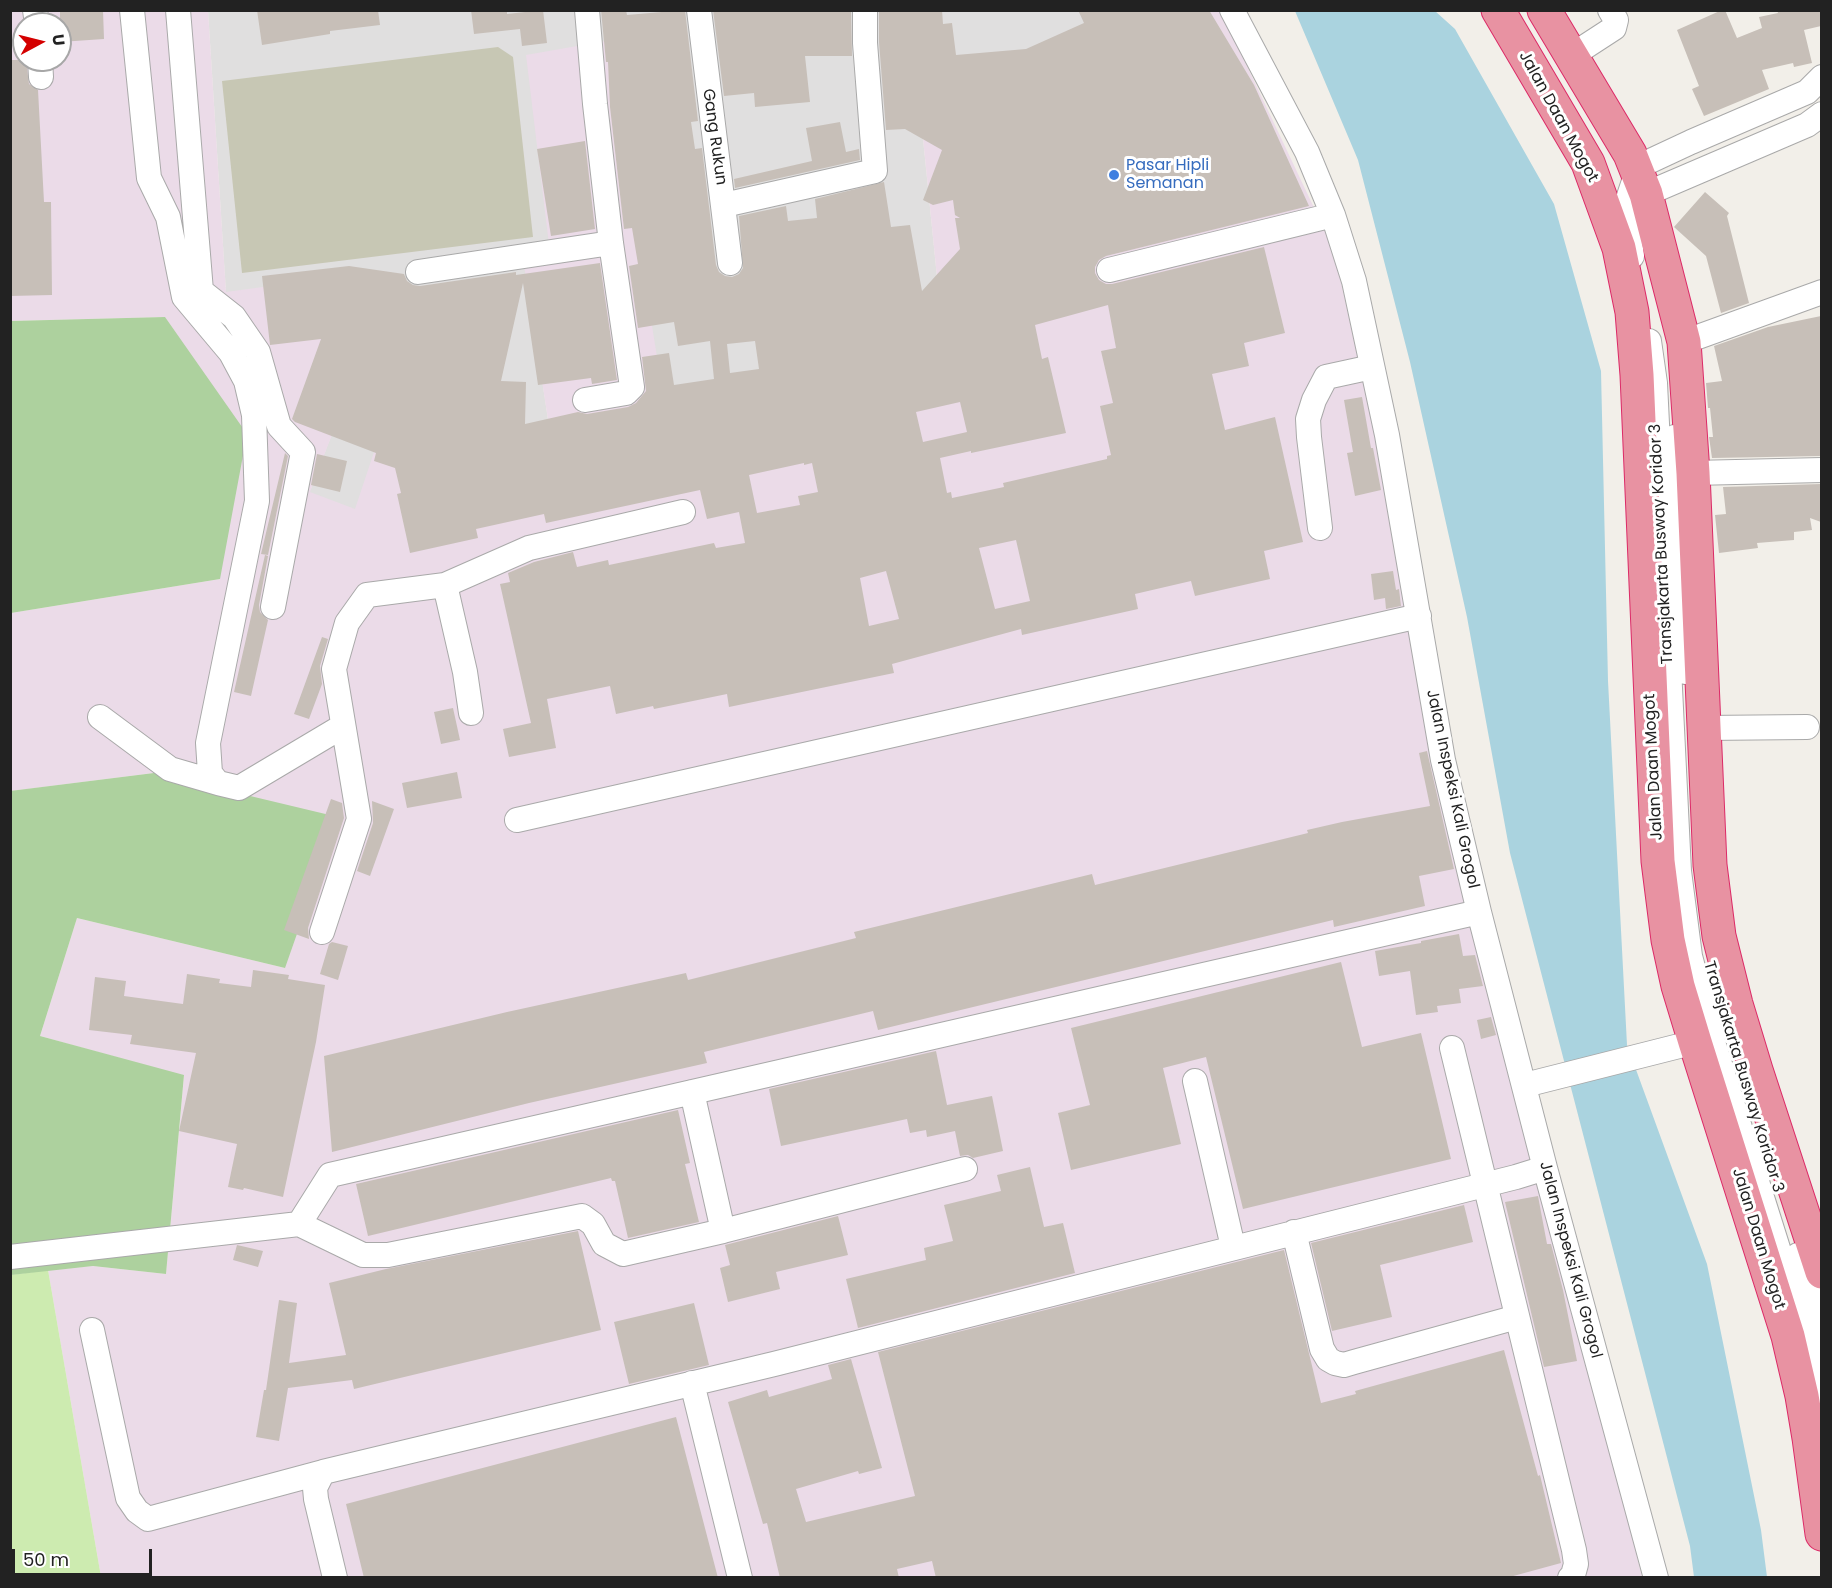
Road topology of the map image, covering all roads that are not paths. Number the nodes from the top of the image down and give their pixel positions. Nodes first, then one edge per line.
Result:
1 (132, 10) edge
2 (178, 10) edge
3 (587, 10) edge
4 (699, 10) edge
5 (865, 10) edge
6 (1232, 10) edge
7 (1498, 10) edge
8 (1544, 10) edge
9 (1610, 10) edge
10 (1571, 56) junction
11 (1821, 77) edge
12 (1821, 114) edge
13 (1587, 163) junction
14 (1636, 184) junction
15 (724, 205) junction
16 (1333, 215) junction
17 (611, 243) junction
18 (1632, 247) junction
19 (730, 263) dead end
20 (1109, 270) dead end
21 (418, 272) dead end
22 (1821, 292) edge
23 (1684, 342) junction
24 (1372, 367) junction
25 (585, 400) dead end
26 (1821, 470) edge
27 (1693, 473) junction
28 (683, 512) dead end
29 (1320, 528) dead end
30 (445, 585) junction
31 (273, 607) dead end
32 (1419, 616) junction
33 (471, 713) dead end
34 (100, 717) dead end
35 (343, 726) junction
36 (1807, 727) dead end
37 (1704, 728) junction
38 (218, 783) junction
39 (517, 820) dead end
40 (1479, 912) junction
41 (322, 932) dead end
42 (1689, 1044) junction
43 (1452, 1048) dead end
44 (1195, 1080) dead end
45 (1529, 1084) junction
46 (692, 1092) junction
47 (1545, 1168) junction
48 (965, 1169) dead end
49 (1486, 1185) junction
50 (299, 1224) junction
51 (723, 1232) junction
52 (1294, 1232) junction
53 (1233, 1247) junction
54 (10, 1257) edge
55 (1821, 1272) edge
56 (1517, 1317) junction
57 (92, 1330) dead end
58 (1821, 1330) edge
59 (692, 1383) junction
60 (1821, 1403) edge
61 (323, 1472) junction
62 (1821, 1534) edge
63 (335, 1578) edge
64 (740, 1578) edge
65 (1570, 1578) edge
66 (1656, 1578) edge

1 - 38 street
2 - 31 street
3 - 17 street
4 - 15 street, Gang Rukun
5 - 15 street
6 - 16 street, Jalan Inspeksi Kali Grogol
7 - 13 highway, Jalan Daan Mogot
8 - 10 highway
9 - 10 street
10 - 14 highway
11 - 14 street
12 - 14 street
13 - 14 highway
13 - 18 highway, Jalan Daan Mogot
14 - 18 highway
14 - 23 highway
14 - 60 street, Transjakarta Busway Koridor 3
15 - 19 street, Gang Rukun
16 - 20 street
16 - 24 street, Jalan Inspeksi Kali Grogol
17 - 21 street
17 - 25 street
18 - 42 highway, Jalan Daan Mogot
18 - 58 street, Transjakarta Busway Koridor 3
22 - 23 street
23 - 27 highway
24 - 29 street
24 - 32 street, Jalan Inspeksi Kali Grogol
26 - 27 street
27 - 37 highway
28 - 30 street
30 - 33 street
30 - 35 street
32 - 39 street
32 - 40 street, Jalan Inspeksi Kali Grogol
34 - 38 street
35 - 38 street
35 - 41 street
36 - 37 street
37 - 55 highway
40 - 45 street, Jalan Inspeksi Kali Grogol
40 - 46 street
42 - 45 street
42 - 62 highway, Jalan Daan Mogot
43 - 49 street
44 - 53 street
45 - 47 street, Jalan Inspeksi Kali Grogol
46 - 50 street
46 - 51 street
47 - 49 street
47 - 66 street, Jalan Inspeksi Kali Grogol
48 - 51 street
49 - 52 street
49 - 56 street
50 - 51 street
50 - 54 street
52 - 53 street
52 - 56 street
53 - 59 street
56 - 65 street
57 - 61 street
59 - 61 street
59 - 64 street
61 - 63 street

